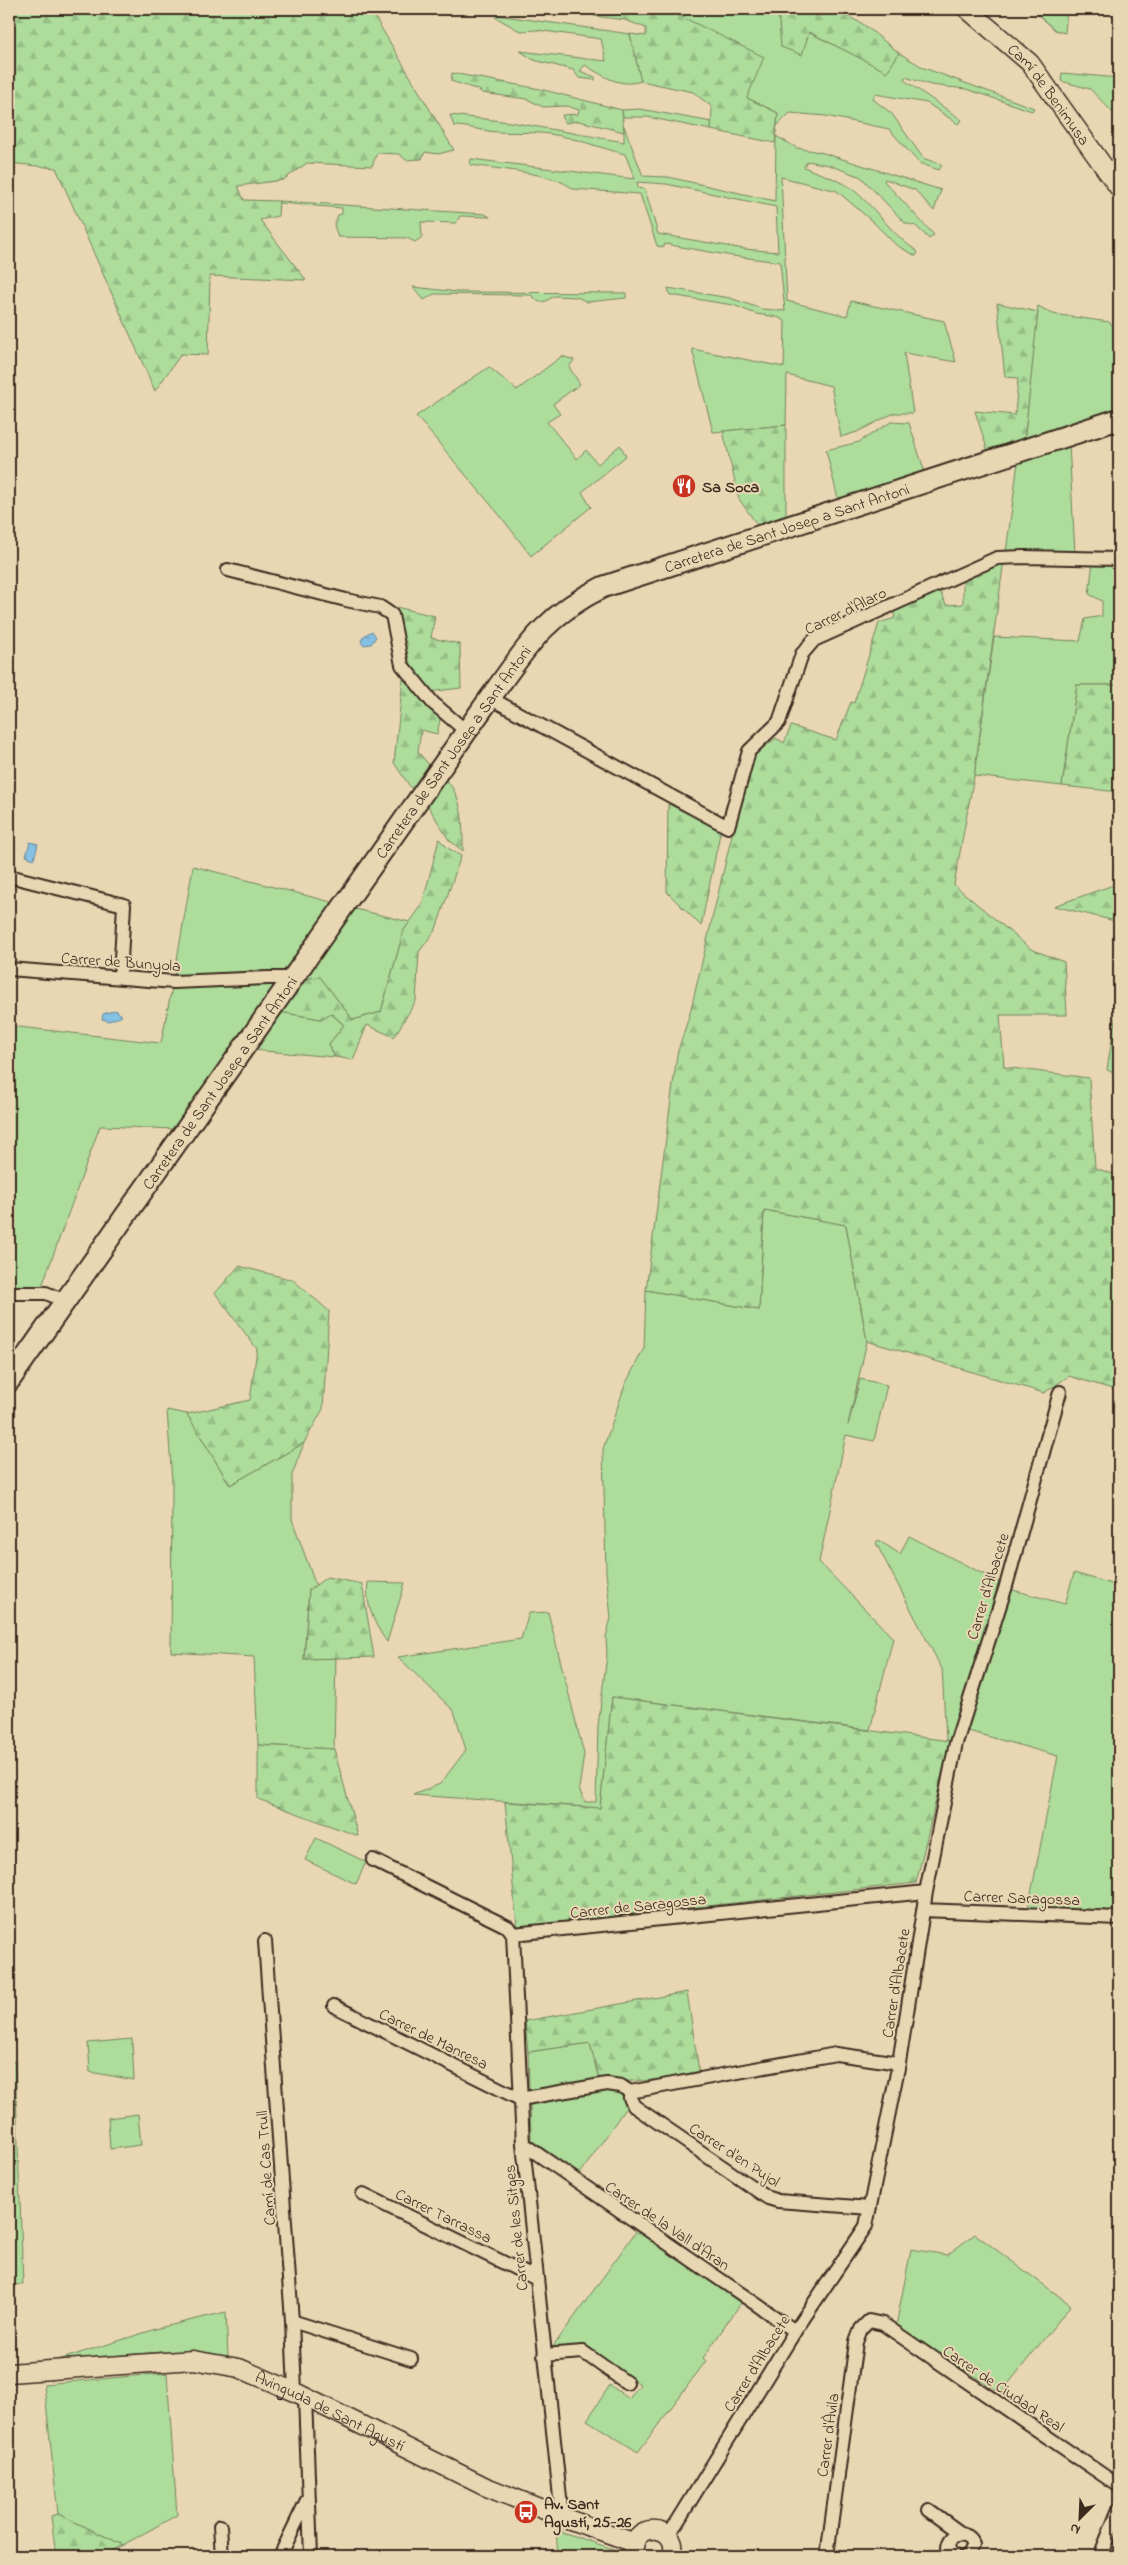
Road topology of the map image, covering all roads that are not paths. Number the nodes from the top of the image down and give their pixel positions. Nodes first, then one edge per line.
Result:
1 (967, 9) edge
2 (1119, 188) edge
3 (1119, 419) edge
4 (1119, 560) edge
5 (228, 570) dead end
6 (490, 698) junction
7 (467, 732) junction
8 (9, 876) edge
9 (9, 969) edge
10 (120, 977) junction
11 (291, 981) junction
12 (9, 1293) edge
13 (65, 1301) junction
14 (9, 1381) edge
15 (1060, 1392) dead end
16 (374, 1860) dead end
17 (926, 1892) junction
18 (924, 1910) junction
19 (1119, 1918) edge
20 (513, 1934) junction
21 (265, 1941) dead end
22 (334, 2006) dead end
23 (900, 2063) junction
24 (630, 2092) junction
25 (520, 2098) junction
26 (523, 2144) junction
27 (363, 2194) dead end
28 (870, 2208) junction
29 (537, 2279) junction
30 (292, 2321) junction
31 (869, 2321) joint
32 (795, 2332) junction
33 (544, 2354) junction
34 (411, 2359) dead end
35 (9, 2373) edge
36 (627, 2383) dead end
37 (300, 2395) junction
38 (1119, 2486) edge
39 (308, 2497) junction
40 (1119, 2509) edge
41 (929, 2510) dead end
42 (562, 2517) junction
43 (220, 2526) dead end
44 (667, 2534) junction
45 (962, 2534) junction
46 (635, 2549) edge
47 (222, 2556) edge
48 (280, 2556) edge
49 (311, 2556) edge
50 (673, 2556) edge
51 (827, 2556) edge
52 (953, 2556) edge
53 (967, 2556) edge
54 (1100, 2556) edge

1 - 2 street, Camí de Benimusa
3 - 6 main road, Carretera de Sant Josep a Sant Antoni
4 - 6 street, Carrer d'Alaro
5 - 7 street
6 - 7 main road, Carretera de Sant Josep a Sant Antoni
7 - 11 main road, Carretera de Sant Josep a Sant Antoni
8 - 10 street
9 - 10 street, Carrer de Bunyola
10 - 11 street, Carrer de Bunyola
11 - 13 main road, Carretera de Sant Josep a Sant Antoni
12 - 13 street
13 - 14 main road, Carretera de Sant Josep a Sant Antoni
15 - 17 street, Carrer d'Albacete
16 - 20 street
17 - 18 street, Carrer d'Albacete
17 - 20 street, Carrer de Saragossa
18 - 19 street, Carrer Saragossa
18 - 23 street, Carrer d'Albacete
20 - 25 street, Carrer de les Sitges
21 - 30 street, Camí de Cas Trull
22 - 25 street, Carrer de Manresa
23 - 24 street
23 - 28 street, Carrer d'Albacete
24 - 25 street
24 - 28 street, Carrer d'en Pujol
25 - 26 street, Carrer de les Sitges
26 - 29 street, Carrer de les Sitges
26 - 32 street, Carrer de la Vall d'Aran
27 - 29 street, Carrer Tarrassa
28 - 32 street, Carrer d'Albacete
29 - 33 street, Carrer de les Sitges
30 - 34 street
30 - 37 street, Camí de Cas Trull
31 - 38 street, Carrer de Ciudad Real
31 - 51 street, Carrer d'Àvila
32 - 44 street, Carrer d'Albacete
33 - 36 street
33 - 42 street, Carrer de les Sitges
35 - 37 street, Avinguda de Sant Agustí
37 - 39 street, Camí de Cas Trull
37 - 42 street, Avinguda de Sant Agustí
39 - 48 street
39 - 49 street, Camí de Cas Trull
40 - 54 street
41 - 45 street
42 - 46 street, Avinguda de Sant Agustí
43 - 47 street
44 - 46 street
44 - 50 street
45 - 52 street
45 - 53 street

